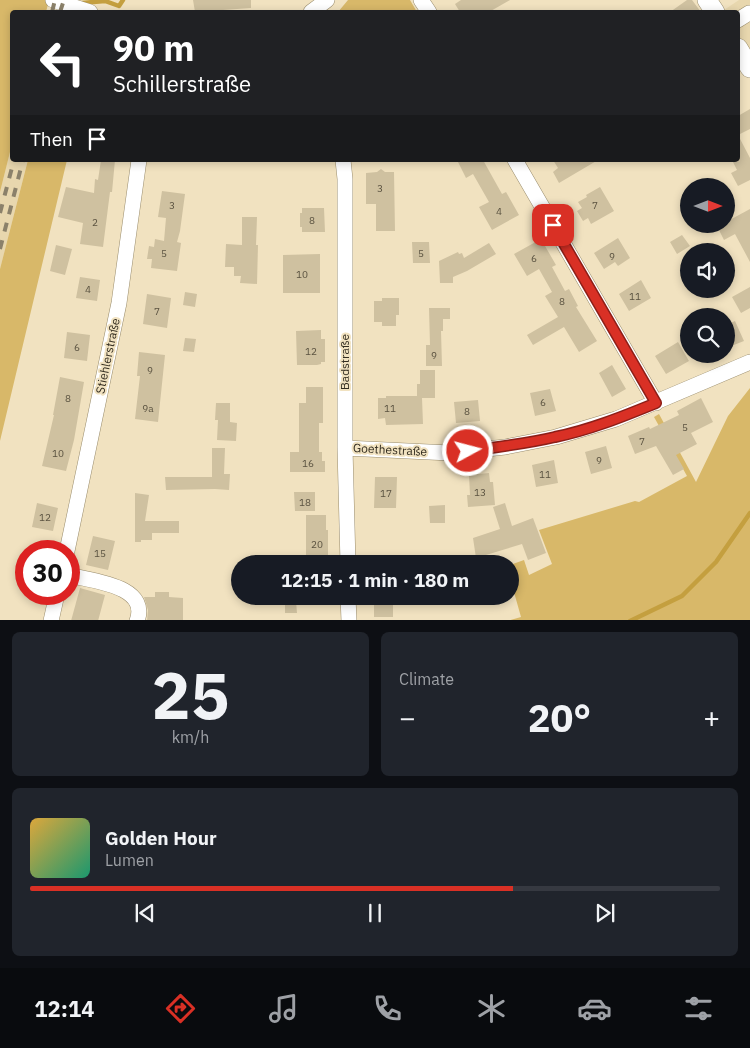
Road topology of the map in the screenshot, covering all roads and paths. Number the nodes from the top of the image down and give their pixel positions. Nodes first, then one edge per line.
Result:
1 (53, 0) edge
2 (326, 4) edge
3 (84, 10) edge
4 (314, 10) edge
5 (740, 51) edge
6 (750, 68) edge
7 (139, 162) edge
8 (342, 162) edge
9 (516, 162) edge
10 (750, 362) edge
11 (656, 403) junction
12 (345, 448) junction
13 (69, 540) edge
14 (348, 555) edge
15 (80, 577) edge
16 (54, 605) edge
17 (348, 605) edge
18 (51, 620) edge
19 (137, 620) edge
20 (348, 620) edge

1 - 3 street
2 - 4 street
5 - 6 main road
7 - 13 street, Stiehlerstraße
8 - 12 street, Badstraße
9 - 11 street
10 - 11 street, Goethestraße
11 - 12 street, Goethestraße
12 - 14 street, Badstraße
15 - 19 street
16 - 18 street
17 - 20 street

